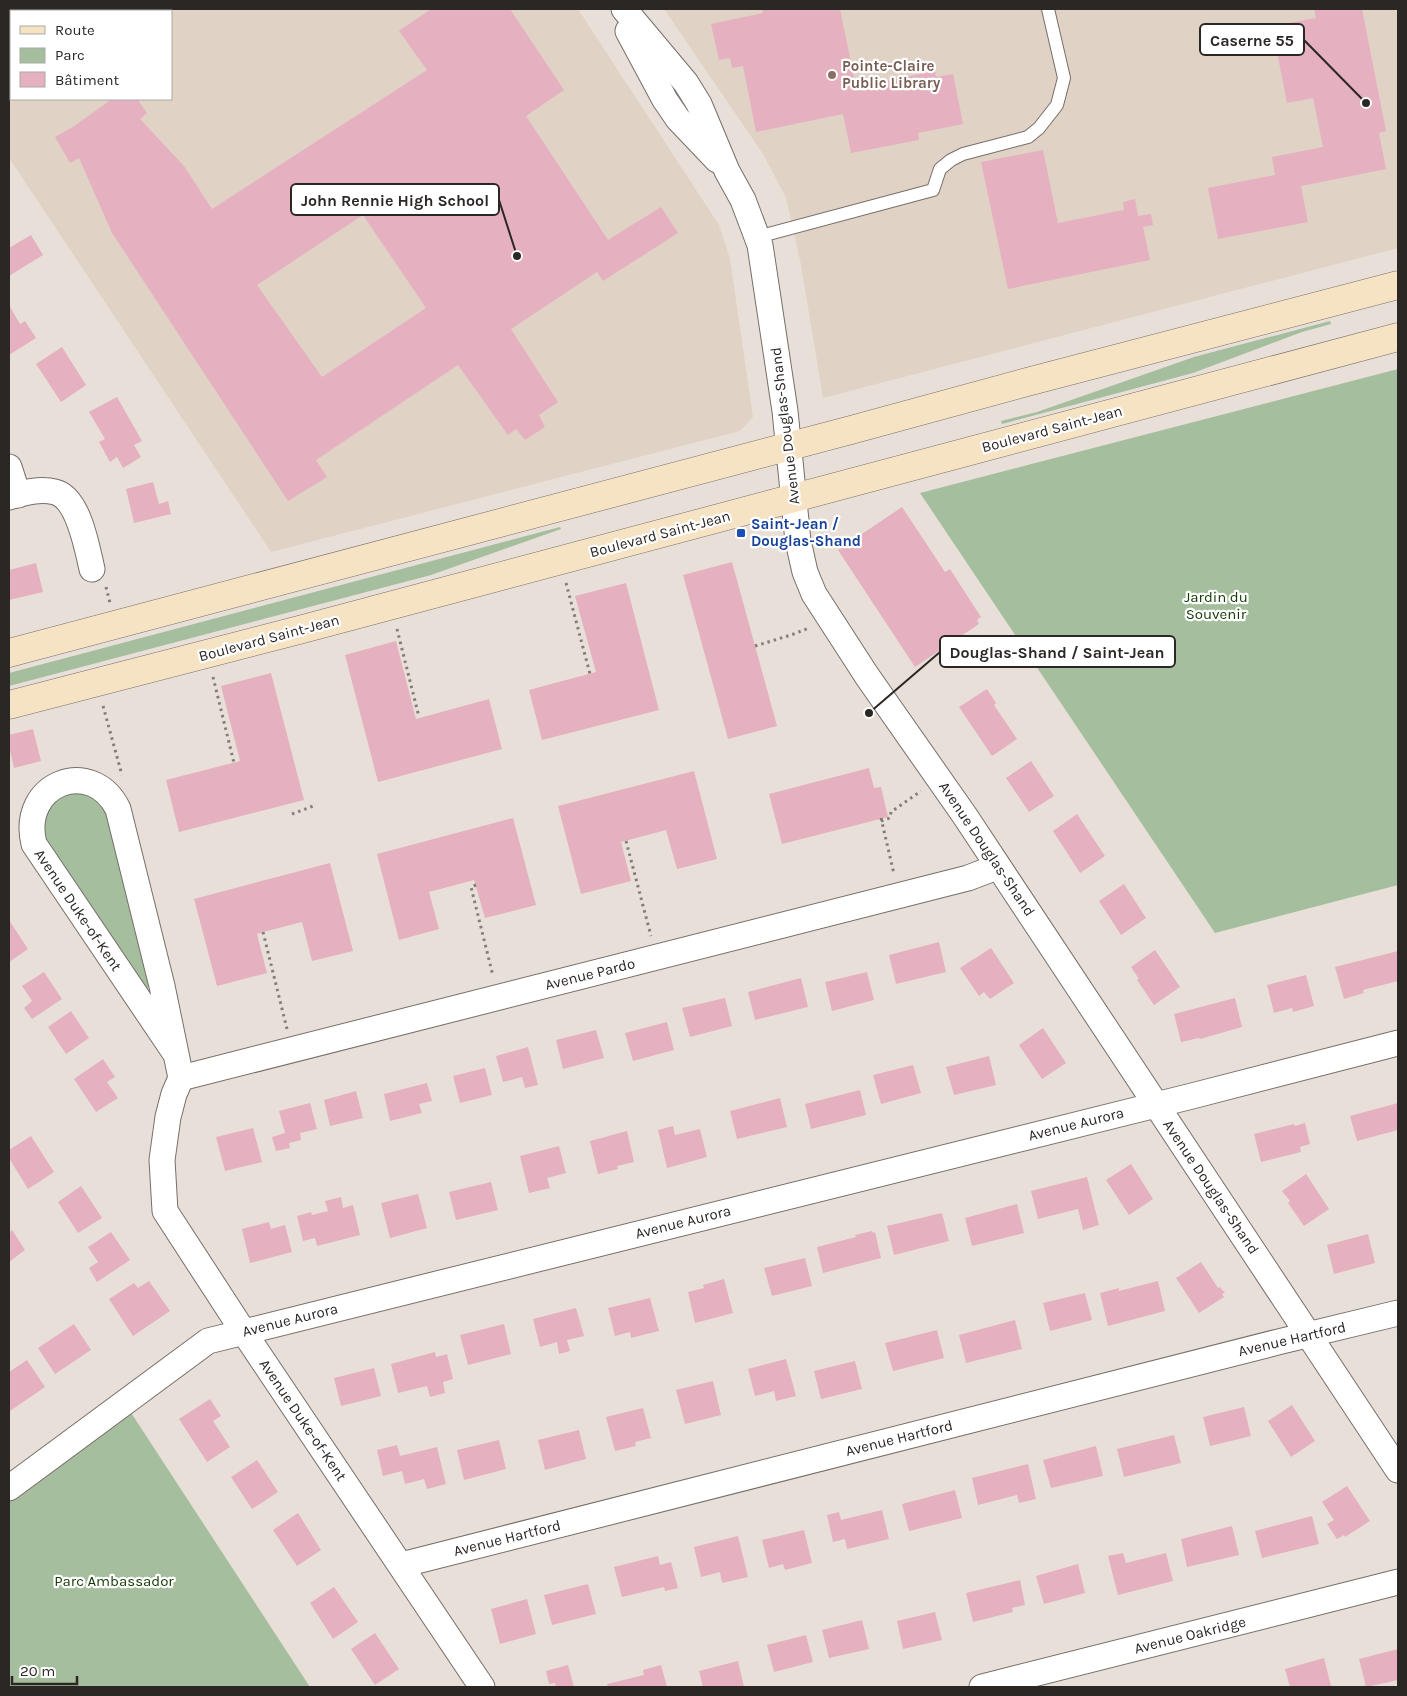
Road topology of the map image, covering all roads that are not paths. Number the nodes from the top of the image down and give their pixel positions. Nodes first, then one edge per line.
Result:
1 (616, 9) edge
2 (624, 9) edge
3 (1048, 9) edge
4 (727, 171) junction
5 (757, 236) junction
6 (1398, 285) edge
7 (1398, 337) edge
8 (789, 446) junction
9 (9, 467) edge
10 (14, 496) edge
11 (794, 499) junction
12 (98, 575) road end
13 (9, 653) edge
14 (9, 705) edge
15 (997, 865) junction
16 (1398, 1043) edge
17 (175, 1053) junction
18 (181, 1078) junction
19 (1157, 1104) junction
20 (1398, 1313) edge
21 (243, 1332) junction
22 (1309, 1334) junction
23 (1398, 1470) edge
24 (9, 1488) edge
25 (401, 1565) junction
26 (1398, 1582) edge
27 (482, 1687) edge
28 (982, 1687) edge

1 - 4 street, Avenue Douglas-Shand
2 - 4 street, Avenue Douglas-Shand
3 - 5 lane
4 - 5 street, Avenue Douglas-Shand
5 - 8 street, Avenue Douglas-Shand
6 - 8 main road
7 - 11 main road, Boulevard Saint-Jean
8 - 11 street, Avenue Douglas-Shand
8 - 13 main road
9 - 10 street
10 - 12 street
11 - 14 main road, Boulevard Saint-Jean
11 - 15 street, Avenue Douglas-Shand
15 - 18 street, Avenue Pardo
15 - 19 street, Avenue Douglas-Shand
16 - 19 street, Avenue Aurora
17 - 17 street, Avenue Duke-of-Kent
17 - 18 street, Avenue Duke-of-Kent
18 - 21 street, Avenue Duke-of-Kent
19 - 21 street, Avenue Aurora
19 - 22 street, Avenue Douglas-Shand
20 - 22 street, Avenue Hartford
21 - 24 street, Avenue Aurora
21 - 25 street, Avenue Duke-of-Kent
22 - 23 street, Avenue Douglas-Shand
22 - 25 street, Avenue Hartford
25 - 27 street, Avenue Duke-of-Kent
26 - 28 street, Avenue Oakridge

